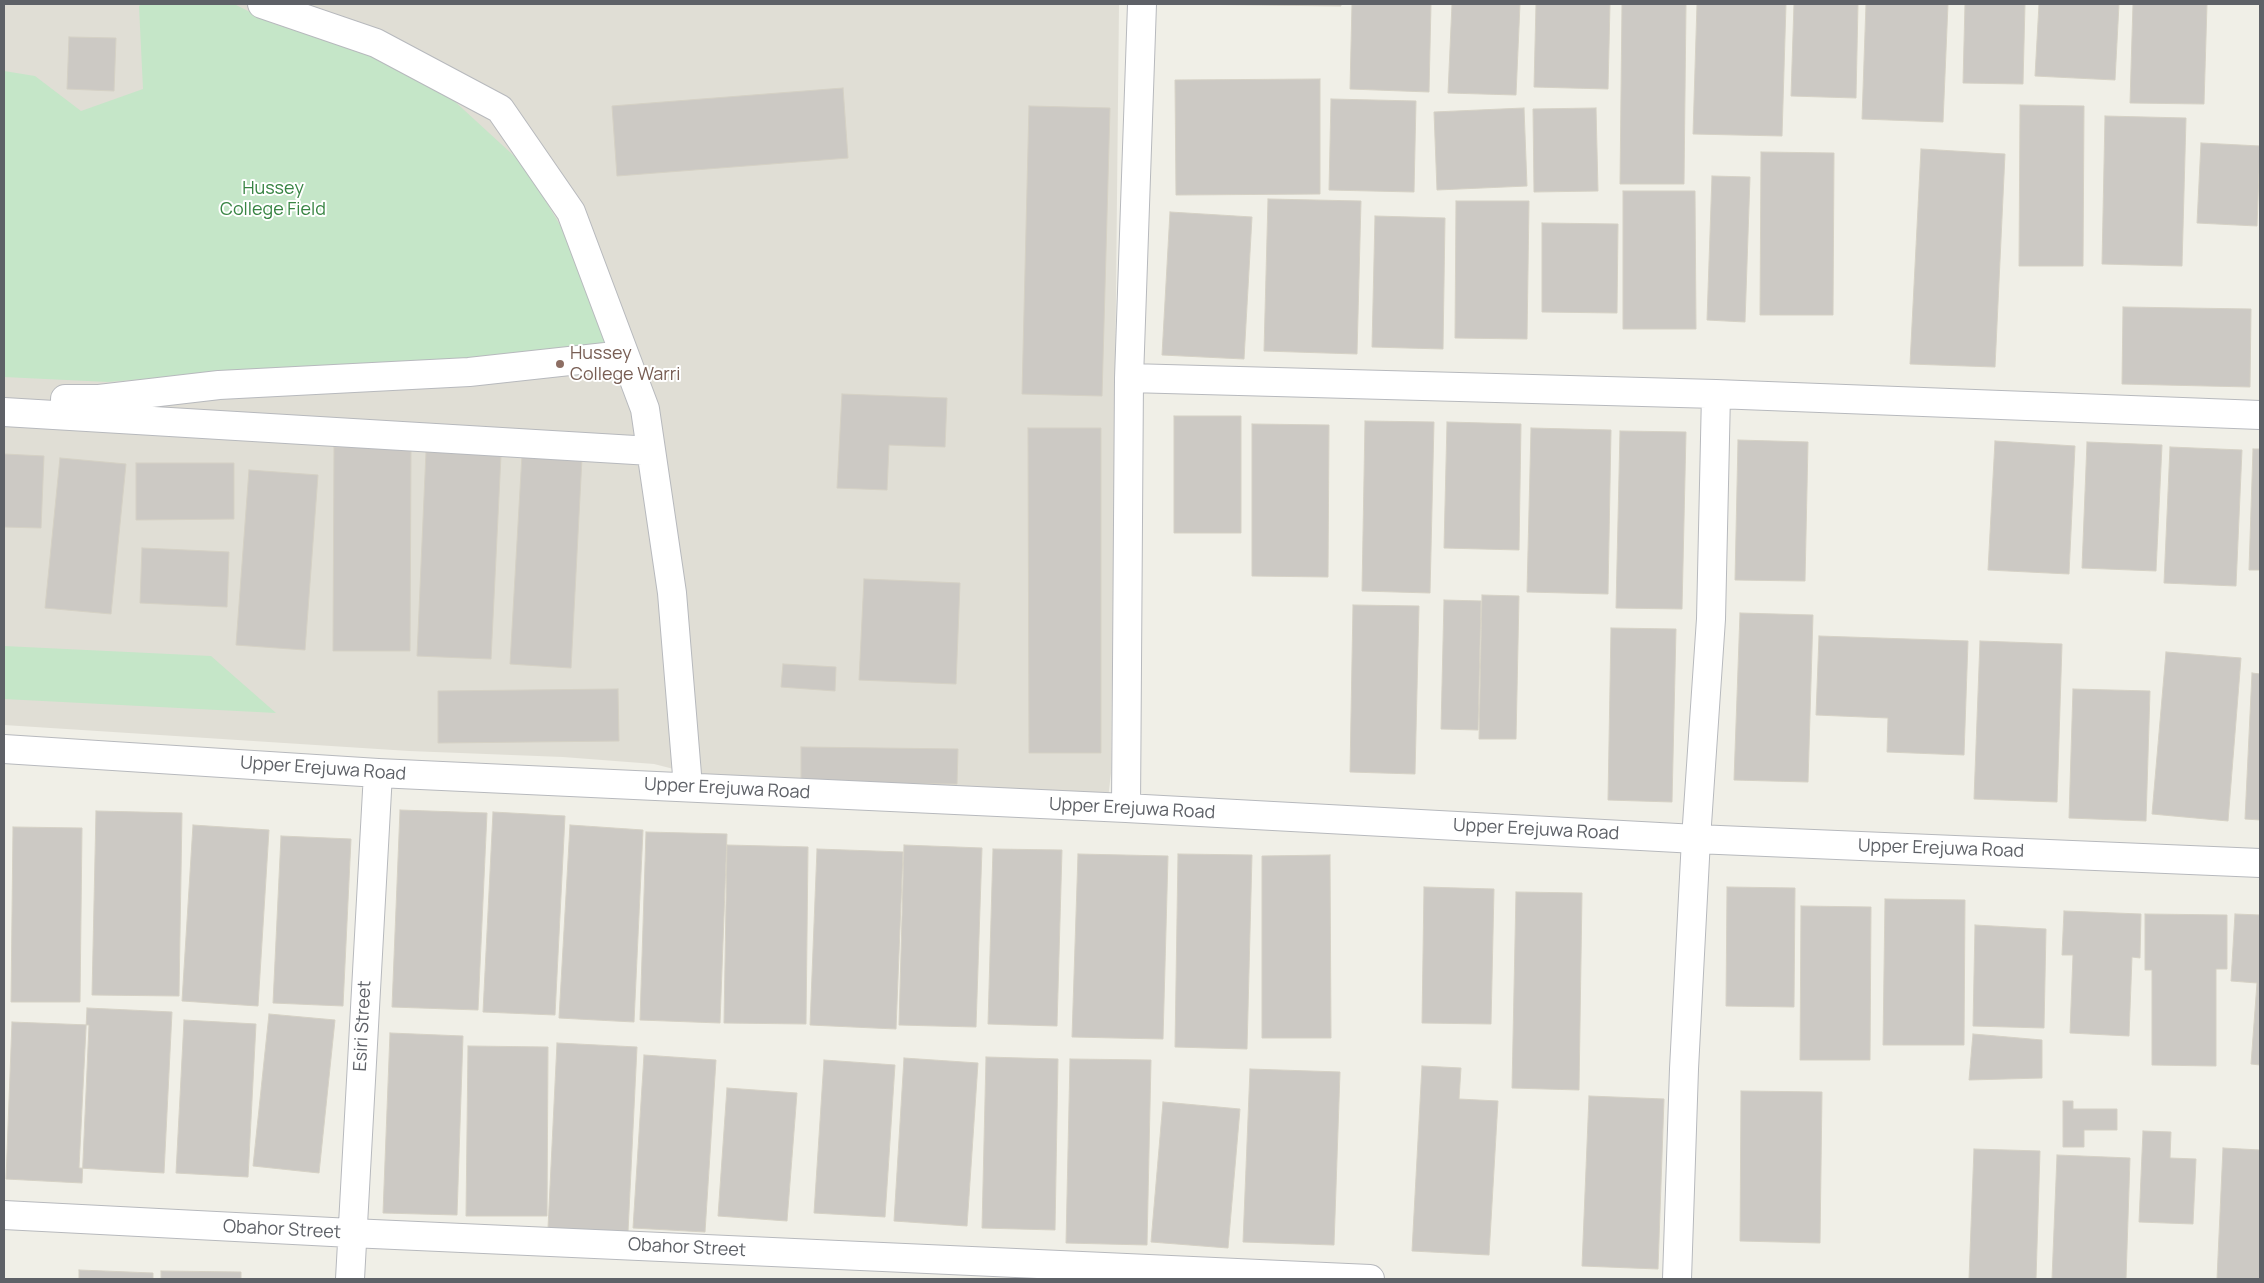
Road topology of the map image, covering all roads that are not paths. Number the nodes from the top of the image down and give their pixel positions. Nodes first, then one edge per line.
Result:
1 (262, 4) edge
2 (1142, 4) edge
3 (624, 355) junction
4 (1129, 378) junction
5 (1716, 394) junction
6 (4, 398) edge
7 (4, 412) edge
8 (2260, 415) edge
9 (651, 451) junction
10 (4, 749) edge
11 (378, 773) junction
12 (688, 787) junction
13 (1126, 808) junction
14 (1696, 839) junction
15 (2260, 863) edge
16 (4, 1215) edge
17 (351, 1233) junction
18 (350, 1279) edge
19 (1370, 1279) edge
20 (1677, 1279) edge

1 - 3 street
2 - 4 street
3 - 6 street
3 - 9 street
4 - 5 street
4 - 13 street
5 - 8 street
5 - 14 street
7 - 9 street
9 - 12 street
10 - 11 street, Upper Erejuwa Road
11 - 12 street, Upper Erejuwa Road
11 - 17 street, Esiri Street
12 - 13 street, Upper Erejuwa Road
13 - 14 street, Upper Erejuwa Road
14 - 15 street, Upper Erejuwa Road
14 - 20 street
16 - 17 street, Obahor Street
17 - 18 street, Esiri Street
17 - 19 street, Obahor Street

